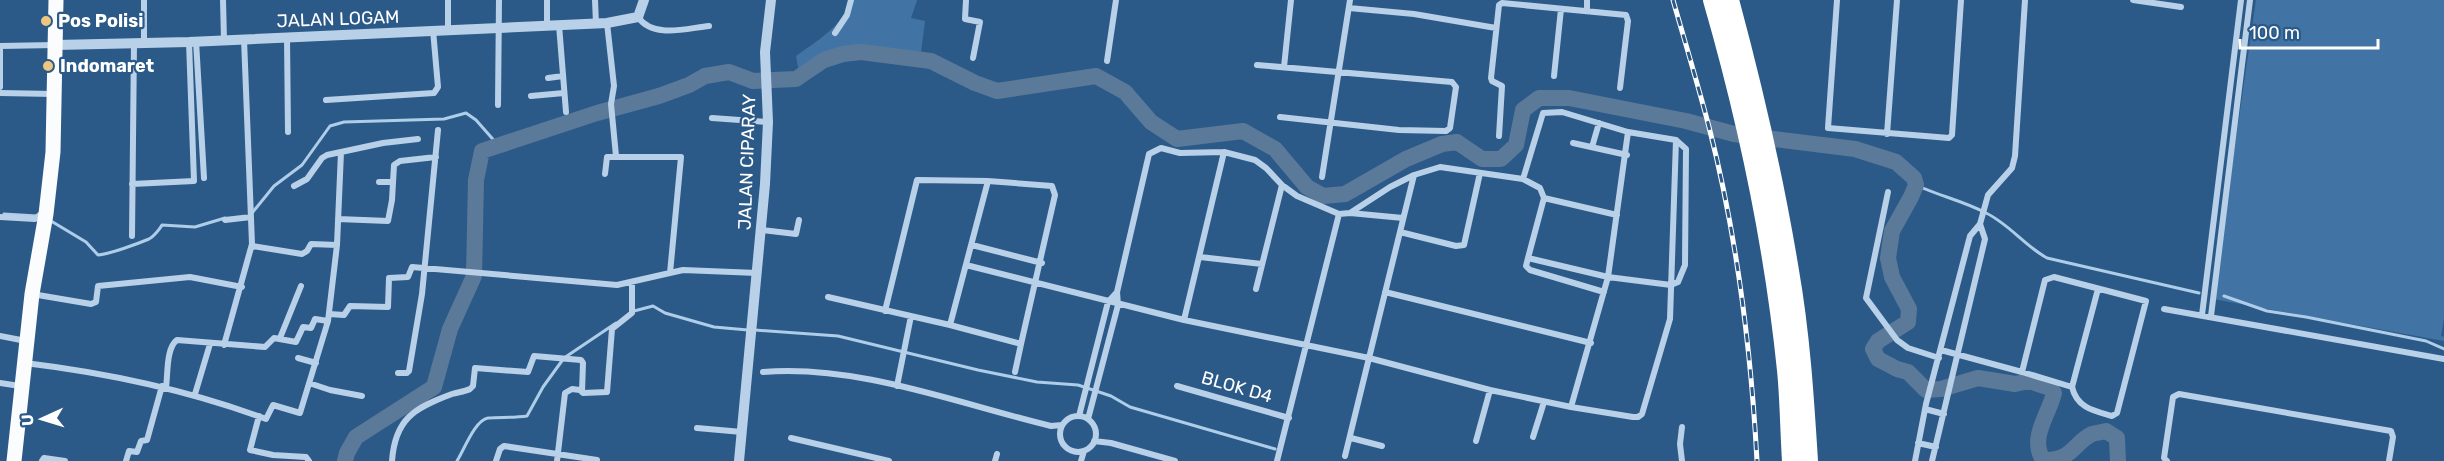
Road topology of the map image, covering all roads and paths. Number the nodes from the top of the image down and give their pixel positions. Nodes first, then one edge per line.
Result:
1 (56, 0) edge
2 (144, 0) edge
3 (223, 0) edge
4 (448, 0) edge
5 (499, 0) edge
6 (547, 0) edge
7 (595, 0) edge
8 (644, 0) edge
9 (771, 0) edge
10 (851, 0) edge
11 (966, 0) edge
12 (1116, 0) edge
13 (1291, 0) edge
14 (1350, 0) edge
15 (1587, 0) edge
16 (1712, 0) edge
17 (1730, 0) edge
18 (1836, 0) edge
19 (1897, 0) edge
20 (1961, 0) edge
21 (2025, 0) edge
22 (2133, 0) edge
23 (2241, 0) edge
24 (2250, 0) edge
25 (2160, 2) edge
26 (2181, 7) dead end
27 (1348, 8) junction
28 (1561, 9) junction
29 (1587, 11) junction
30 (638, 17) junction
31 (607, 23) junction
32 (596, 24) junction
33 (553, 26) junction
34 (709, 26) dead end
35 (498, 28) junction
36 (1496, 28) junction
37 (433, 30) junction
38 (448, 30) junction
39 (835, 33) dead end
40 (288, 37) junction
41 (244, 39) junction
42 (224, 40) junction
43 (193, 41) junction
44 (139, 43) junction
45 (0, 46) edge
46 (56, 50) junction
47 (973, 58) dead end
48 (1107, 61) dead end
49 (1257, 65) dead end
50 (1284, 67) junction
51 (1338, 71) junction
52 (563, 76) junction
53 (1554, 76) dead end
54 (548, 78) dead end
55 (1744, 81) junction
56 (0, 87) edge
57 (1620, 88) dead end
58 (0, 93) edge
59 (564, 93) junction
60 (55, 94) junction
61 (531, 96) dead end
62 (326, 100) dead end
63 (498, 105) dead end
64 (566, 112) dead end
65 (1280, 117) dead end
66 (712, 118) dead end
67 (768, 122) junction
68 (1331, 123) junction
69 (1599, 123) junction
70 (438, 130) dead end
71 (288, 132) dead end
72 (1628, 132) junction
73 (1887, 134) junction
74 (1499, 136) dead end
75 (418, 139) dead end
76 (1676, 140) junction
77 (1573, 143) dead end
78 (1592, 147) junction
79 (341, 152) junction
80 (1224, 152) junction
81 (1627, 155) junction
82 (616, 156) junction
83 (436, 157) junction
84 (203, 160) junction
85 (193, 161) junction
86 (1480, 173) junction
87 (605, 174) dead end
88 (1414, 175) junction
89 (1322, 177) dead end
90 (204, 178) dead end
91 (1523, 179) junction
92 (988, 181) junction
93 (379, 182) dead end
94 (392, 182) junction
95 (132, 184) junction
96 (294, 186) dead end
97 (1282, 186) junction
98 (1888, 192) dead end
99 (1544, 198) junction
100 (1770, 205) junction
101 (1350, 213) junction
102 (1340, 214) junction
103 (1617, 214) junction
104 (251, 215) junction
105 (42, 216) junction
106 (0, 217) edge
107 (1403, 218) junction
108 (338, 219) junction
109 (225, 220) dead end
110 (799, 220) dead end
111 (1981, 220) junction
112 (762, 230) junction
113 (1400, 232) junction
114 (132, 236) dead end
115 (337, 245) junction
116 (972, 245) junction
117 (252, 246) junction
118 (1200, 257) junction
119 (1528, 258) junction
120 (1042, 263) junction
121 (1262, 264) junction
122 (966, 265) junction
123 (425, 268) junction
124 (670, 273) junction
125 (758, 273) junction
126 (1608, 277) junction
127 (632, 283) junction
128 (1036, 284) junction
129 (1671, 285) junction
130 (301, 286) dead end
131 (242, 287) junction
132 (1256, 289) dead end
133 (2098, 289) junction
134 (1116, 292) junction
135 (1385, 292) junction
136 (1604, 292) junction
137 (32, 294) junction
138 (828, 297) dead end
139 (1108, 302) junction
140 (1118, 305) junction
141 (2164, 309) dead end
142 (885, 311) junction
143 (329, 314) junction
144 (2202, 315) junction
145 (911, 316) junction
146 (2211, 316) junction
147 (1184, 320) junction
148 (328, 321) junction
149 (950, 325) junction
150 (0, 336) edge
151 (280, 338) junction
152 (27, 341) junction
153 (1591, 343) junction
154 (210, 344) junction
155 (1021, 344) junction
156 (224, 345) junction
157 (1307, 345) junction
158 (1941, 350) junction
159 (1956, 355) junction
160 (298, 358) dead end
161 (1369, 358) junction
162 (1939, 358) junction
163 (2444, 359) edge
164 (25, 363) junction
165 (316, 363) junction
166 (763, 372) dead end
167 (1015, 372) dead end
168 (2022, 372) junction
169 (398, 373) dead end
170 (0, 383) edge
171 (309, 383) junction
172 (897, 386) junction
173 (1177, 386) dead end
174 (21, 387) junction
175 (164, 387) junction
176 (2072, 387) junction
177 (1490, 390) junction
178 (582, 392) junction
179 (195, 394) junction
180 (362, 396) dead end
181 (1544, 402) junction
182 (1571, 407) junction
183 (1925, 409) junction
184 (1944, 414) junction
185 (259, 416) junction
186 (1079, 416) junction
187 (1289, 418) junction
188 (1088, 419) junction
189 (697, 428) dead end
190 (1061, 428) junction
191 (1682, 428) dead end
192 (742, 432) junction
193 (1533, 437) dead end
194 (791, 438) dead end
195 (1095, 438) junction
196 (1351, 438) junction
197 (1476, 441) dead end
198 (1918, 443) junction
199 (1382, 446) dead end
200 (1936, 447) junction
201 (1072, 451) junction
202 (1084, 451) junction
203 (1345, 456) dead end
204 (274, 458) edge
205 (558, 458) edge
206 (597, 460) edge
207 (14, 461) edge
208 (42, 461) edge
209 (65, 461) edge
210 (126, 461) edge
211 (309, 461) edge
212 (392, 461) edge
213 (496, 461) edge
214 (740, 461) edge
215 (889, 461) edge
216 (1069, 461) edge
217 (1081, 461) edge
218 (1175, 461) edge
219 (1278, 461) edge
220 (1682, 461) edge
221 (1791, 461) edge
222 (1809, 461) edge
223 (1915, 461) edge
224 (1932, 461) edge
225 (2167, 461) edge
226 (2389, 461) edge

1 - 46 main road
2 - 44 street
3 - 42 street
4 - 38 street
5 - 35 street
6 - 33 street
7 - 32 street
8 - 30 street
9 - 67 street, JALAN CIPARAY
10 - 39 street
11 - 47 street
12 - 48 street
13 - 50 street
14 - 27 street
15 - 29 street
16 - 55 highway
17 - 55 highway
18 - 73 street
19 - 73 street
20 - 73 street
21 - 111 street
22 - 25 street
23 - 144 street
24 - 146 street
25 - 26 street
27 - 36 street
27 - 51 street
28 - 29 street
28 - 36 street
28 - 53 street
29 - 57 street
30 - 31 street, JALAN LOGAM
30 - 34 street
31 - 32 street, JALAN LOGAM
31 - 82 street
32 - 33 street, JALAN LOGAM
33 - 35 street, JALAN LOGAM
33 - 52 street
35 - 38 street, JALAN LOGAM
35 - 63 street
36 - 74 street
37 - 38 street, JALAN LOGAM
37 - 40 street, JALAN LOGAM
37 - 62 street
40 - 41 street, JALAN LOGAM
40 - 71 street
41 - 42 street, JALAN LOGAM
41 - 104 street
42 - 43 street, JALAN LOGAM
43 - 44 street, JALAN LOGAM
43 - 84 street
43 - 85 street
44 - 46 street, JALAN LOGAM
44 - 95 street
45 - 46 street
45 - 56 street
46 - 60 main road
49 - 50 street
50 - 51 street
51 - 68 street
51 - 68 street
52 - 54 street
52 - 59 street
55 - 100 highway
58 - 60 street
59 - 61 street
59 - 64 street
60 - 105 main road
65 - 68 street
66 - 67 street
67 - 112 street, JALAN CIPARAY
68 - 89 street
69 - 72 street
69 - 78 street
69 - 91 street
70 - 83 street
72 - 76 street
72 - 81 street
75 - 79 street
76 - 129 street
76 - 129 street
77 - 78 street
78 - 81 street
79 - 96 street
79 - 108 street
80 - 97 street
80 - 118 street
80 - 134 street
81 - 103 street
82 - 87 street
82 - 124 street
83 - 94 street
83 - 123 street
84 - 85 street
84 - 90 street
85 - 95 street
86 - 88 street
86 - 91 street
86 - 113 street
88 - 101 street
88 - 107 street
91 - 99 street
92 - 116 street
92 - 120 street
92 - 142 street
93 - 94 street
94 - 108 street
95 - 114 street
97 - 102 street
97 - 121 street
98 - 162 street
99 - 103 street
99 - 119 street
100 - 221 highway
100 - 222 highway
101 - 102 street
101 - 107 street
102 - 157 street
103 - 126 street
104 - 109 street
104 - 117 street
105 - 106 street
105 - 137 main road
107 - 113 street
108 - 115 street
110 - 112 street
111 - 158 street
111 - 159 street
112 - 125 street, JALAN CIPARAY
113 - 135 street
115 - 117 street
115 - 143 street
116 - 120 street
116 - 122 street
117 - 131 street
118 - 121 street
118 - 147 street
119 - 126 street
119 - 136 street
120 - 128 street
121 - 132 street
122 - 128 street
122 - 149 street
123 - 127 street
123 - 143 street
123 - 169 street
124 - 125 street
124 - 127 street
125 - 192 street, JALAN CIPARAY
126 - 129 street
126 - 136 street
127 - 178 street
128 - 139 street
128 - 155 street
129 - 182 street
130 - 151 street
131 - 137 street
131 - 156 street
133 - 168 street
133 - 176 street
133 - 176 street
134 - 139 street
134 - 140 street
135 - 153 street
135 - 161 street
136 - 153 street
137 - 152 main road
138 - 142 street
139 - 140 street
139 - 186 street
140 - 147 street
140 - 188 street
141 - 144 street
142 - 145 street
143 - 148 street
144 - 146 street
145 - 149 street
145 - 172 street
146 - 163 street
147 - 157 street
148 - 151 street
148 - 165 street
149 - 155 street
150 - 152 street
151 - 156 street
152 - 164 main road
153 - 182 street
154 - 156 street
154 - 175 street
154 - 179 street
155 - 167 street
157 - 161 street
157 - 187 street
158 - 159 street
158 - 162 street
159 - 168 street
159 - 184 street
160 - 165 street
161 - 177 street
161 - 196 street
162 - 183 street
164 - 174 main road
164 - 175 street
165 - 171 street
166 - 172 street
168 - 176 street
170 - 174 street
171 - 180 street
171 - 185 street
172 - 190 street
173 - 187 street, BLOK D4
174 - 207 main road
175 - 179 street
175 - 210 street
177 - 181 street
177 - 197 street
178 - 205 street
178 - 212 street
179 - 185 street
181 - 182 street
181 - 193 street
183 - 184 street
183 - 198 street
184 - 200 street
185 - 204 street
186 - 188 street
186 - 190 street
187 - 219 street
188 - 195 street
189 - 192 street
190 - 201 street
191 - 220 street
192 - 214 street
194 - 215 street
195 - 202 street
195 - 218 street
196 - 199 street
196 - 203 street
198 - 200 street
198 - 223 street
200 - 224 street
201 - 202 street
201 - 216 street
202 - 217 street
204 - 211 street
205 - 206 street
205 - 213 street
208 - 209 street
225 - 226 street

